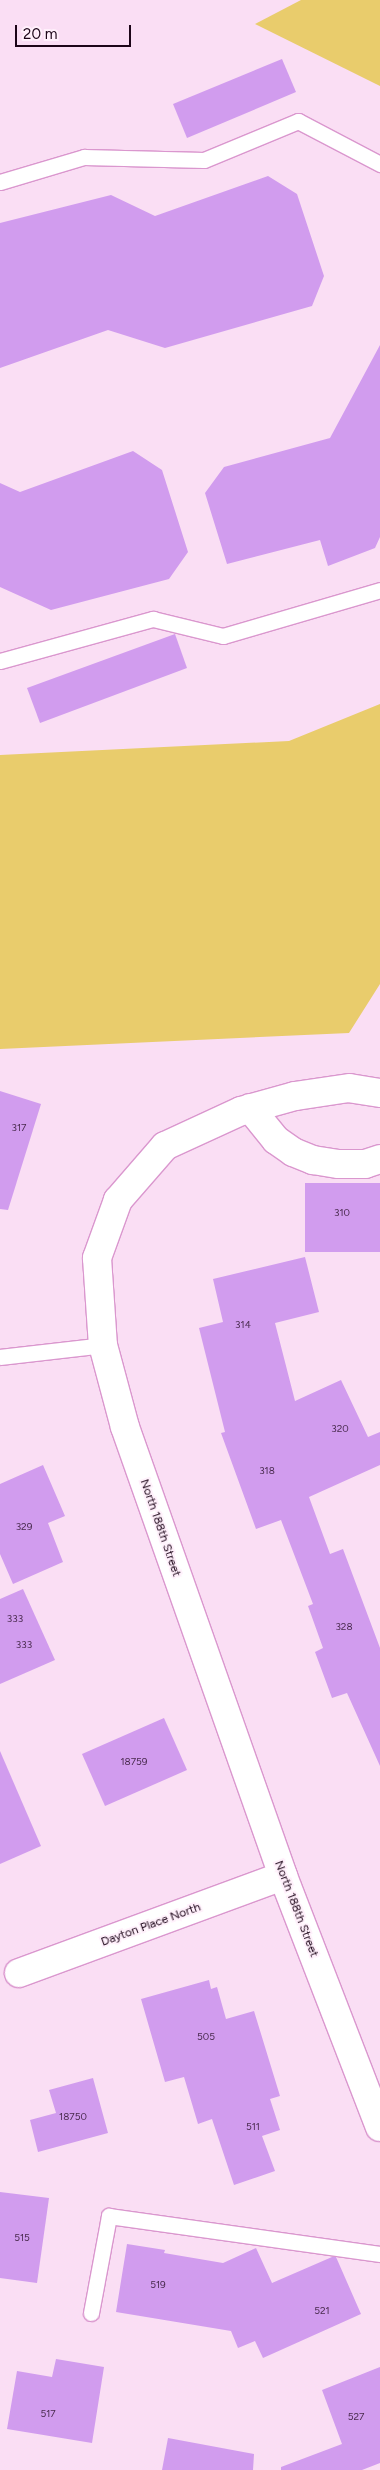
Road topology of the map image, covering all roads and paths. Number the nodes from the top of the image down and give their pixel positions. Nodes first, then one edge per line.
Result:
1 (380, 164) edge
2 (0, 182) edge
3 (380, 590) edge
4 (0, 661) edge
5 (380, 1093) edge
6 (250, 1108) junction
7 (380, 1159) edge
8 (103, 1345) junction
9 (0, 1357) edge
10 (283, 1876) junction
11 (19, 1973) dead end
12 (380, 2127) edge
13 (380, 2254) edge
14 (91, 2313) dead end

1 - 2 lane
3 - 4 lane
5 - 6 street, North 188th Street
6 - 7 street
6 - 8 street, North 188th Street
8 - 9 lane
8 - 10 street, North 188th Street
10 - 11 street, Dayton Place North
10 - 12 street, North 188th Street
13 - 14 lane

